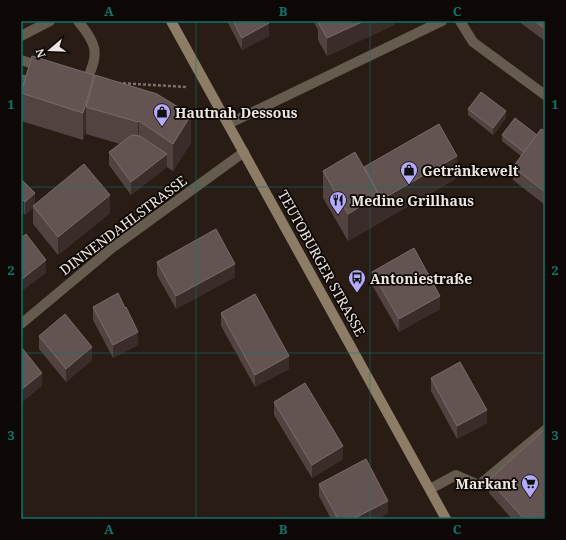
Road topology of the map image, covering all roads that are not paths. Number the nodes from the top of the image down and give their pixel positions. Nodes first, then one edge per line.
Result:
1 (50, 21) edge
2 (78, 21) edge
3 (171, 21) edge
4 (442, 21) edge
5 (460, 21) edge
6 (21, 36) edge
7 (21, 60) edge
8 (50, 70) edge
9 (109, 82) edge
10 (545, 95) edge
11 (228, 124) junction
12 (244, 152) junction
13 (21, 324) edge
14 (545, 430) edge
15 (430, 489) junction
16 (446, 519) edge

1 - 6 street
2 - 9 street
3 - 11 main road, TEUTOBURGER STRASSE
4 - 11 street
5 - 10 street
7 - 8 street
11 - 12 main road, TEUTOBURGER STRASSE
12 - 13 street, DINNENDAHLSTRASSE
12 - 15 main road, TEUTOBURGER STRASSE
14 - 15 street
15 - 16 main road, TEUTOBURGER STRASSE

